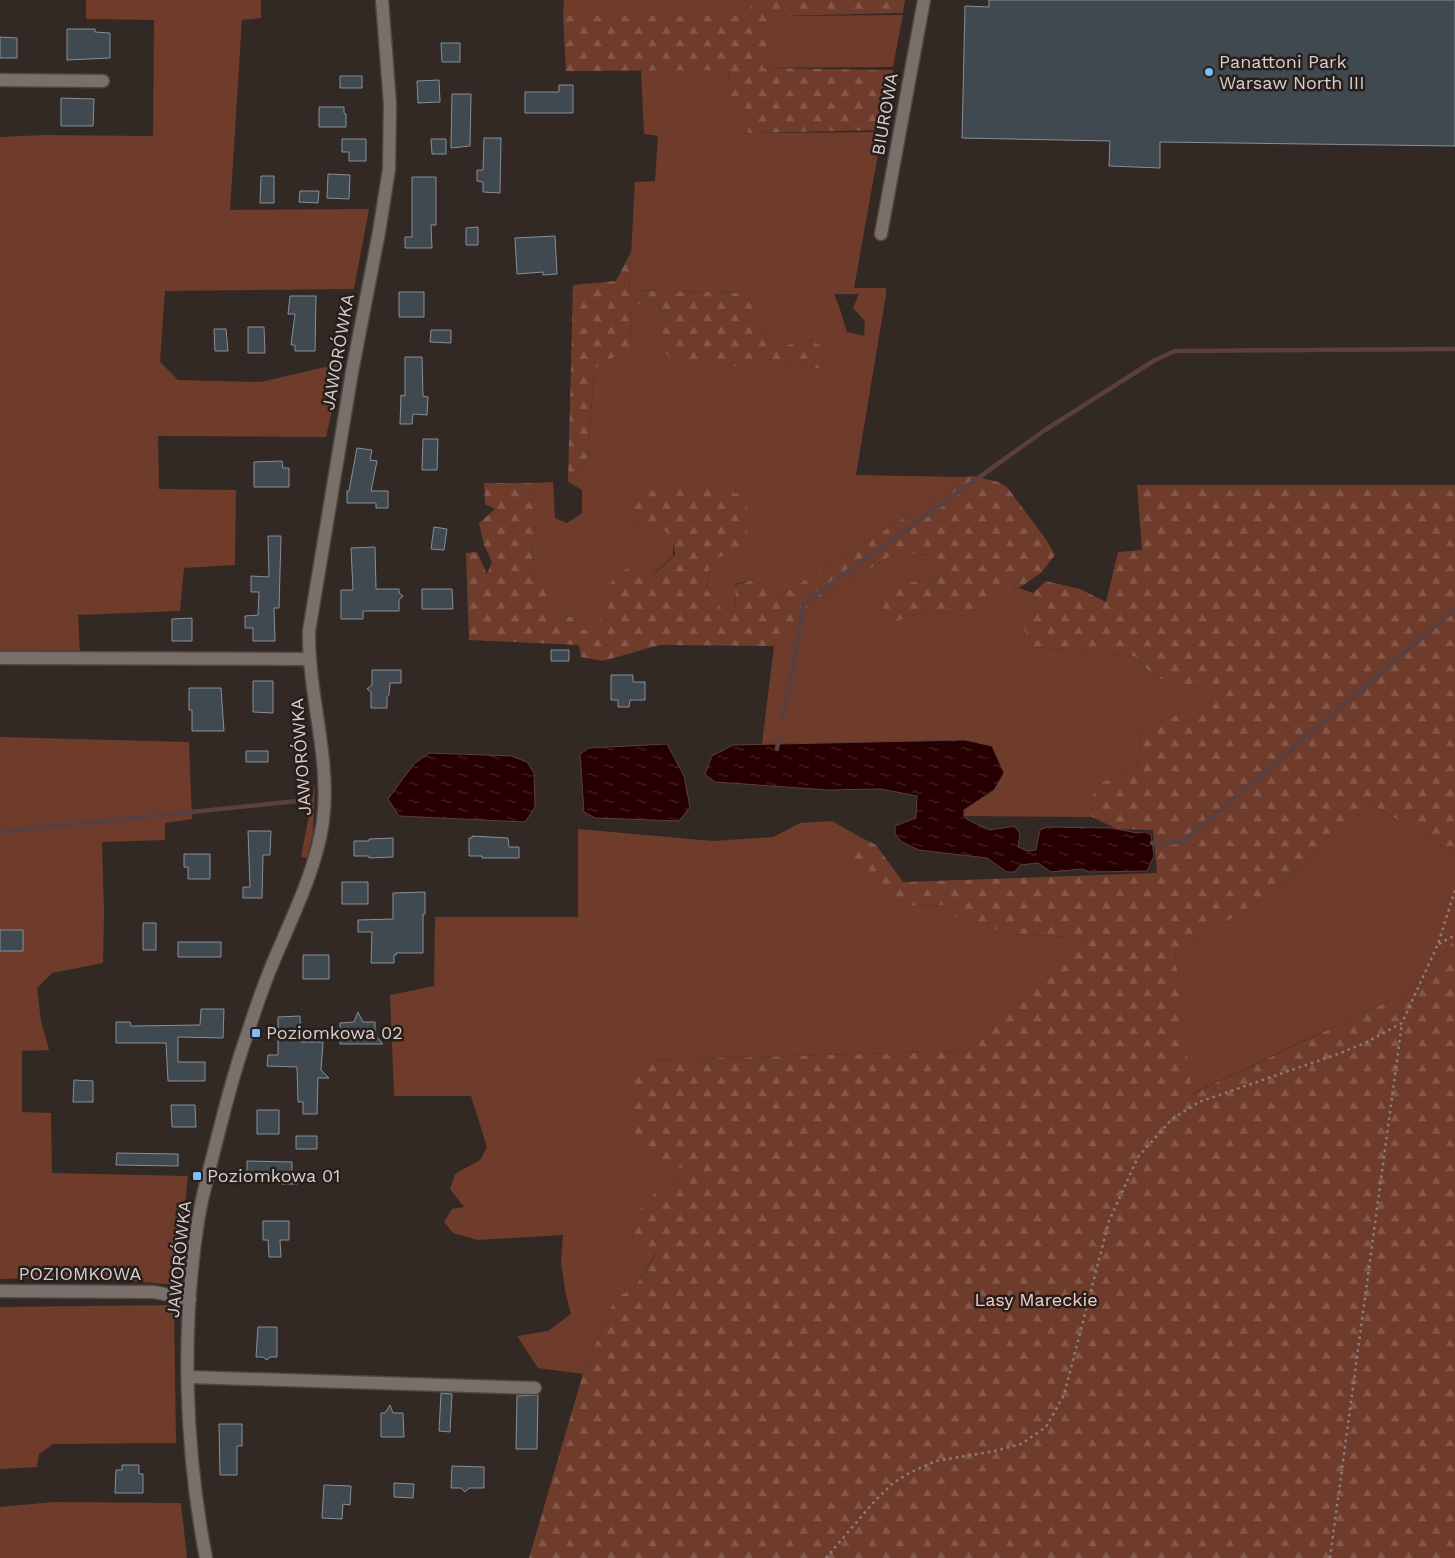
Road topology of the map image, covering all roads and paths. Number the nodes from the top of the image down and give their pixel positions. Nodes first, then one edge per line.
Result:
1 (382, 0) edge
2 (924, 0) edge
3 (0, 80) edge
4 (103, 81) dead end
5 (881, 234) dead end
6 (0, 658) edge
7 (310, 659) junction
8 (1455, 890) edge
9 (1455, 934) edge
10 (1438, 944) junction
11 (1402, 1023) junction
12 (0, 1291) edge
13 (190, 1299) junction
14 (188, 1377) junction
15 (535, 1388) dead end
16 (206, 1558) edge
17 (826, 1558) edge
18 (1330, 1558) edge

1 - 7 street, JAWORÓWKA
2 - 5 street, BIUROWA
3 - 4 street
6 - 7 street
7 - 13 street, JAWORÓWKA
8 - 10 path
9 - 10 path
10 - 11 path
11 - 17 path
11 - 18 path
12 - 13 street, POZIOMKOWA
13 - 14 street, JAWORÓWKA
14 - 15 street
14 - 16 street, JAWORÓWKA

